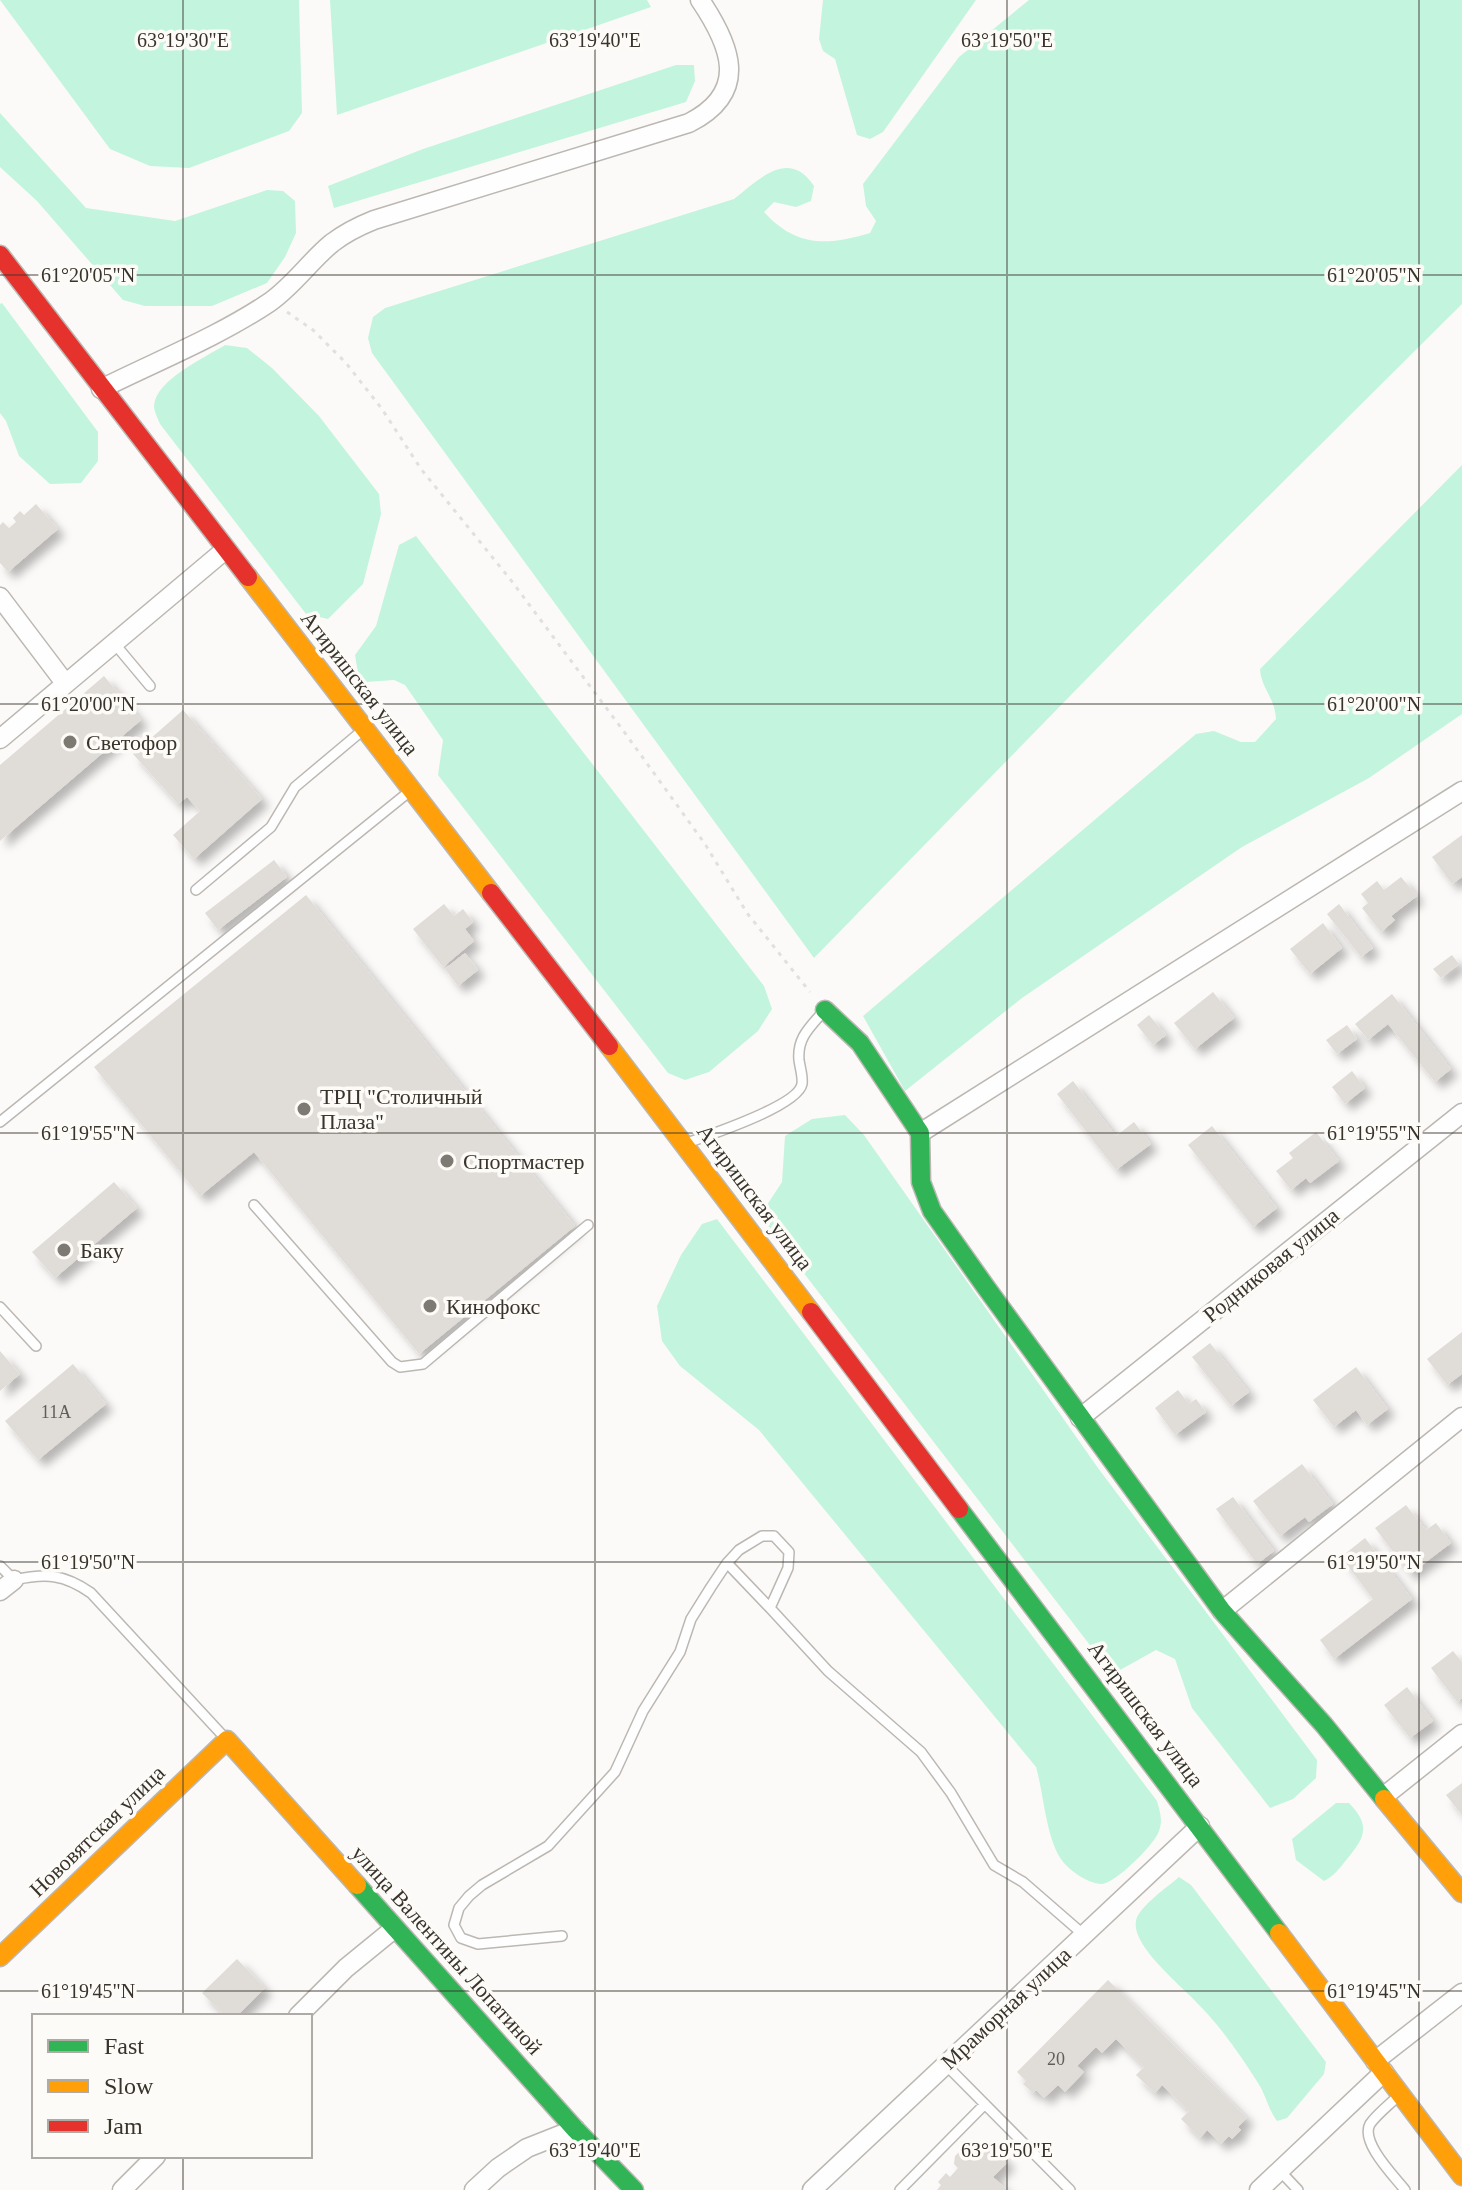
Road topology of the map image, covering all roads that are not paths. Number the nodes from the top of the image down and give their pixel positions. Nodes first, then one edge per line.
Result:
1 (700, 0) edge
2 (0, 255) edge
3 (101, 389) junction
4 (225, 550) junction
5 (0, 597) edge
6 (114, 643) junction
7 (65, 683) junction
8 (150, 686) dead end
9 (365, 728) junction
10 (0, 739) edge
11 (412, 789) junction
12 (1462, 791) edge
13 (196, 890) dead end
14 (825, 1010) joint
15 (1462, 1113) edge
16 (0, 1122) edge
17 (920, 1133) junction
18 (684, 1144) junction
19 (254, 1205) dead end
20 (588, 1225) dead end
21 (0, 1307) edge
22 (36, 1346) dead end
23 (1462, 1417) edge
24 (1080, 1418) junction
25 (727, 1563) junction
26 (0, 1566) edge
27 (7, 1585) edge
28 (770, 1608) junction
29 (1222, 1611) junction
30 (1462, 1734) edge
31 (227, 1740) junction
32 (1383, 1797) junction
33 (1200, 1826) junction
34 (1462, 1893) edge
35 (395, 1928) junction
36 (1084, 1935) junction
37 (562, 1936) dead end
38 (0, 1957) edge
39 (1462, 1993) edge
40 (300, 2014) edge
41 (946, 2065) junction
42 (1380, 2067) junction
43 (1400, 2094) junction
44 (985, 2104) junction
45 (575, 2129) junction
46 (154, 2158) edge
47 (1280, 2171) junction
48 (1462, 2176) edge
49 (122, 2190) edge
50 (474, 2190) edge
51 (634, 2190) edge
52 (812, 2190) edge
53 (900, 2190) edge
54 (1070, 2190) edge
55 (1259, 2190) edge
56 (1298, 2190) edge
57 (1405, 2190) edge

1 - 3 street
2 - 3 street, Агиришская улица
3 - 4 street, Агиришская улица
4 - 6 street
4 - 9 street, Агиришская улица
5 - 7 street
6 - 7 street
6 - 8 lane
7 - 10 street
9 - 11 street, Агиришская улица
9 - 13 lane
11 - 16 lane
11 - 18 street, Агиришская улица
12 - 17 street
14 - 17 street
14 - 18 lane
15 - 24 street, Родниковая улица
17 - 24 street
18 - 33 street, Агиришская улица
19 - 20 lane
21 - 22 lane
23 - 29 street
24 - 29 street
25 - 28 lane
25 - 28 lane
25 - 37 lane
26 - 27 lane
27 - 31 lane
28 - 36 lane
29 - 32 street
30 - 32 street
31 - 35 street, улица Валентины Лопатиной
31 - 38 street, Нововятская улица
32 - 34 street
33 - 36 street, Мраморная улица
33 - 42 street, Агиришская улица
35 - 40 street
35 - 45 street, улица Валентины Лопатиной
36 - 41 street, Мраморная улица
39 - 42 street
41 - 44 lane
41 - 52 street, Мраморная улица
42 - 43 street, Агиришская улица
42 - 47 street
43 - 48 street, Агиришская улица
43 - 57 lane
44 - 53 lane
44 - 54 lane
45 - 50 street
45 - 51 street, улица Валентины Лопатиной
46 - 49 street
47 - 55 street
47 - 56 lane

